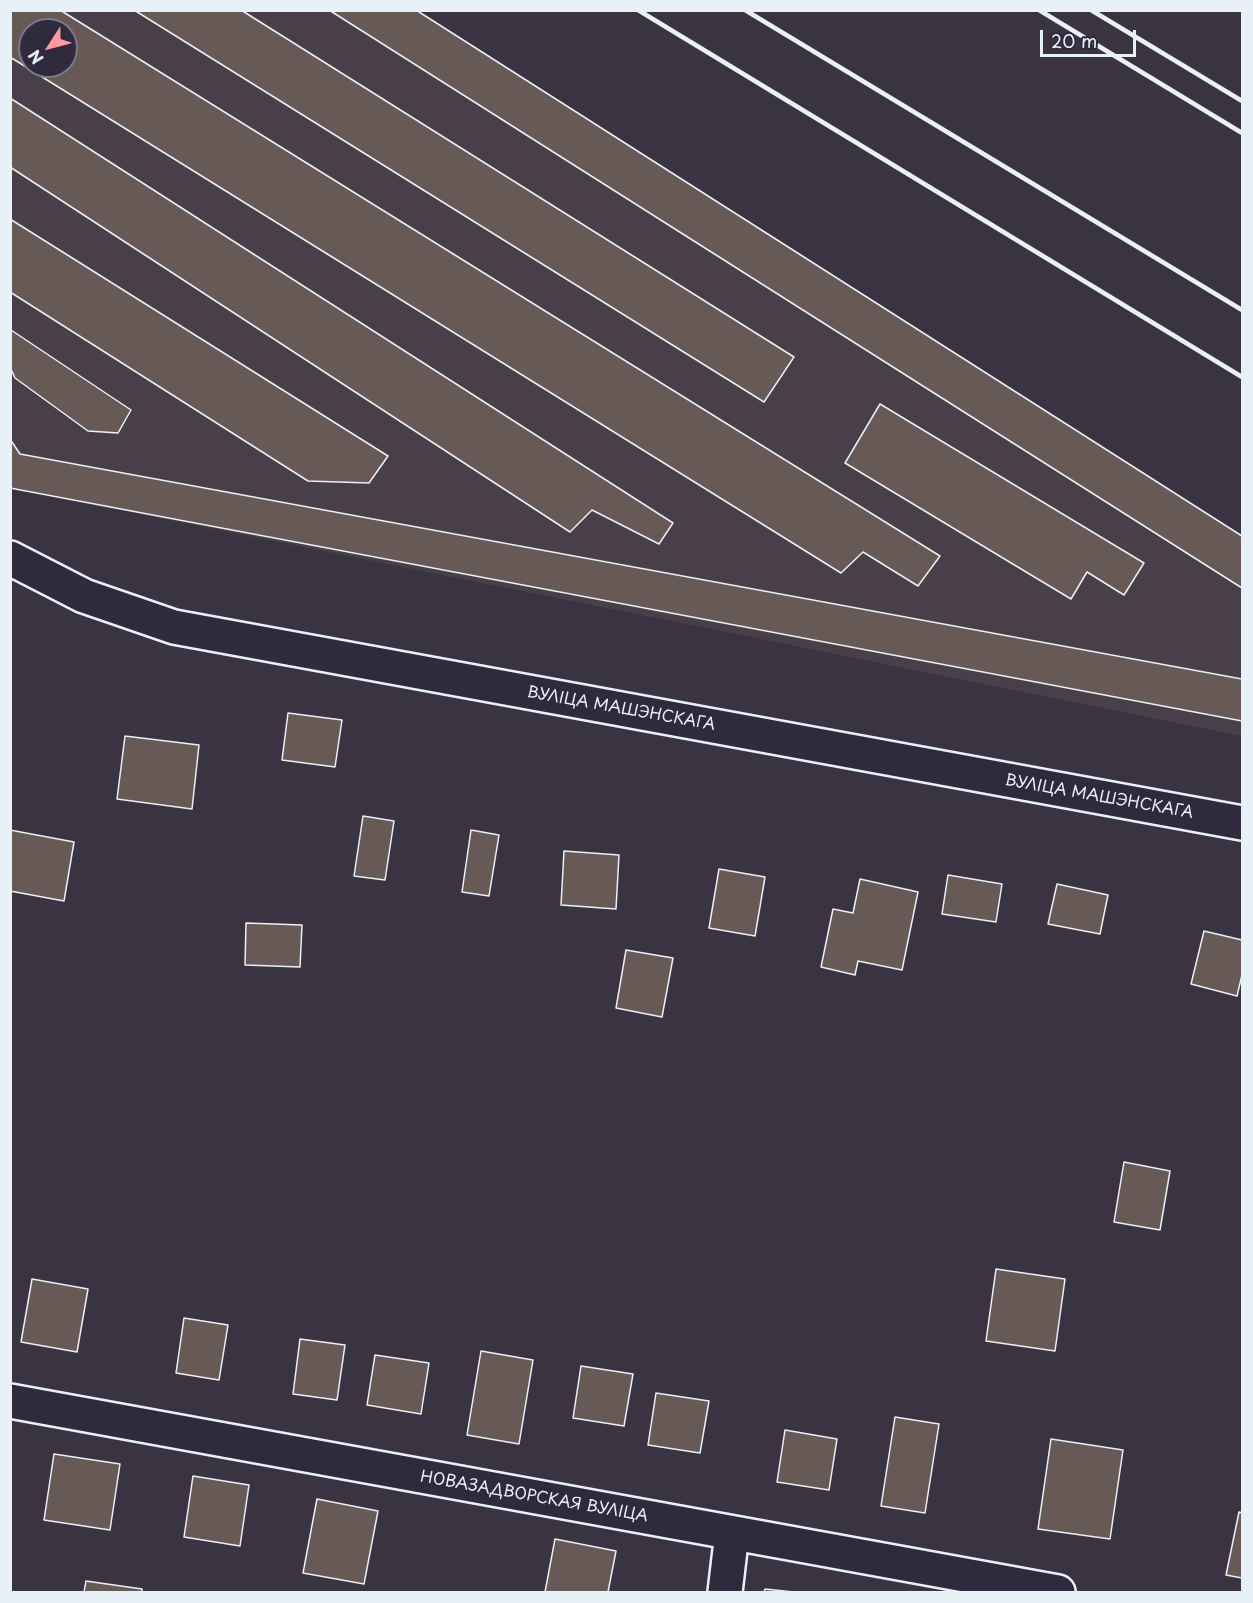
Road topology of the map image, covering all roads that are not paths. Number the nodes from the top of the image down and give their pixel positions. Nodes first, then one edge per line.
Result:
1 (10, 558) edge
2 (1242, 823) edge
3 (10, 1401) edge
4 (732, 1533) junction
5 (725, 1593) edge
6 (1058, 1593) edge

1 - 2 main road, ВУЛІЦА МАШЭНСКАГА
3 - 4 main road, НОВАЗАДВОРСКАЯ ВУЛІЦА
4 - 5 main road
4 - 6 main road, НОВАЗАДВОРСКАЯ ВУЛІЦА

